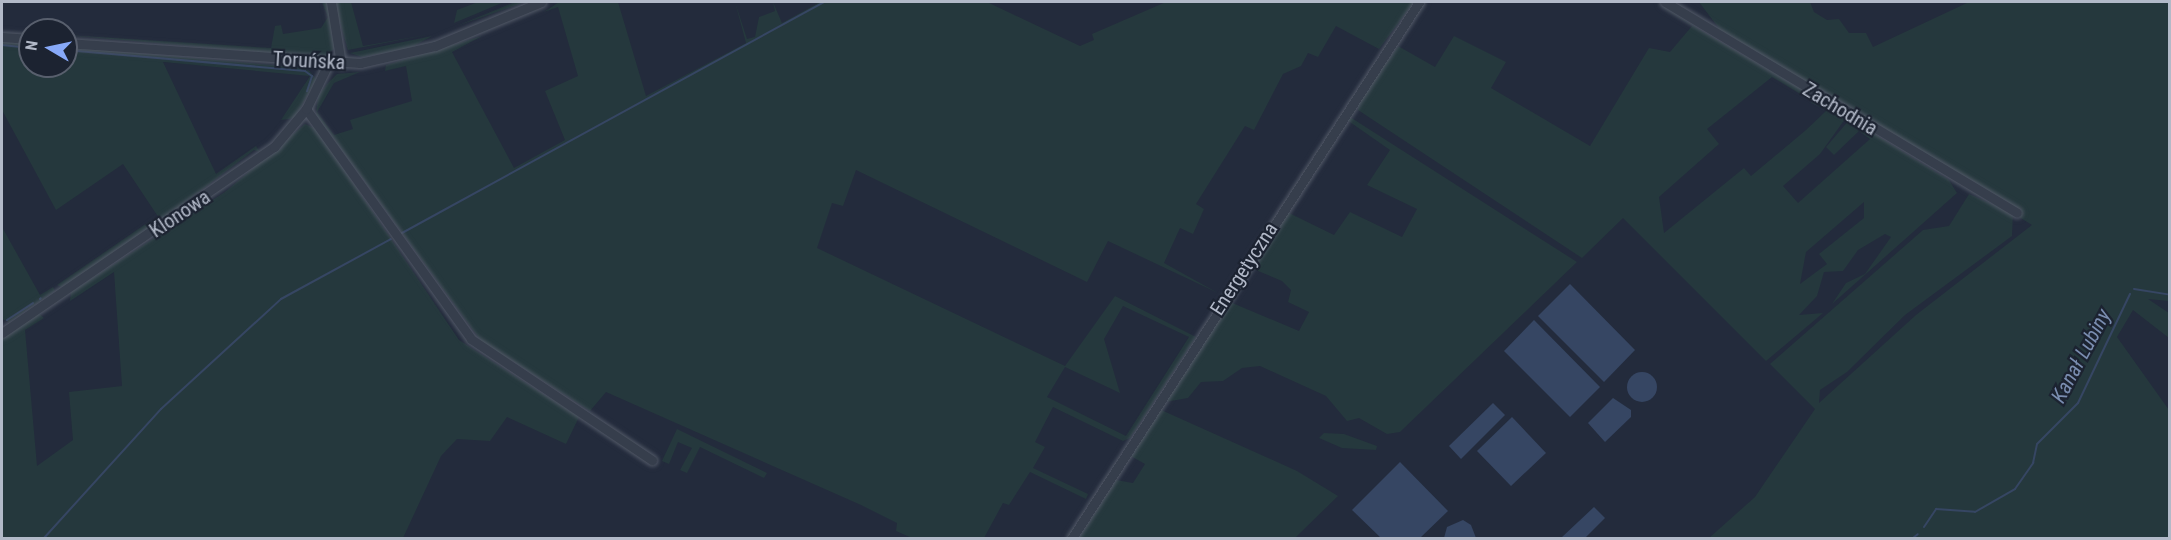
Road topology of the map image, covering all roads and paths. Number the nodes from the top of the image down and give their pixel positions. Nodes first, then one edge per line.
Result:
1 (331, 2) edge
2 (541, 2) edge
3 (1419, 2) edge
4 (1665, 2) edge
5 (2, 37) edge
6 (18, 38) edge
7 (78, 44) edge
8 (328, 64) junction
9 (341, 64) junction
10 (306, 109) junction
11 (2017, 213) dead end
12 (2, 333) edge
13 (652, 460) dead end
14 (1072, 538) edge

1 - 9 street
2 - 9 street, Toruńska
3 - 14 street, Energetyczna
4 - 11 street, Zachodnia
5 - 6 street
7 - 8 street, Toruńska
8 - 9 street, Toruńska
8 - 10 street, Klonowa
10 - 12 street, Klonowa
10 - 13 street

